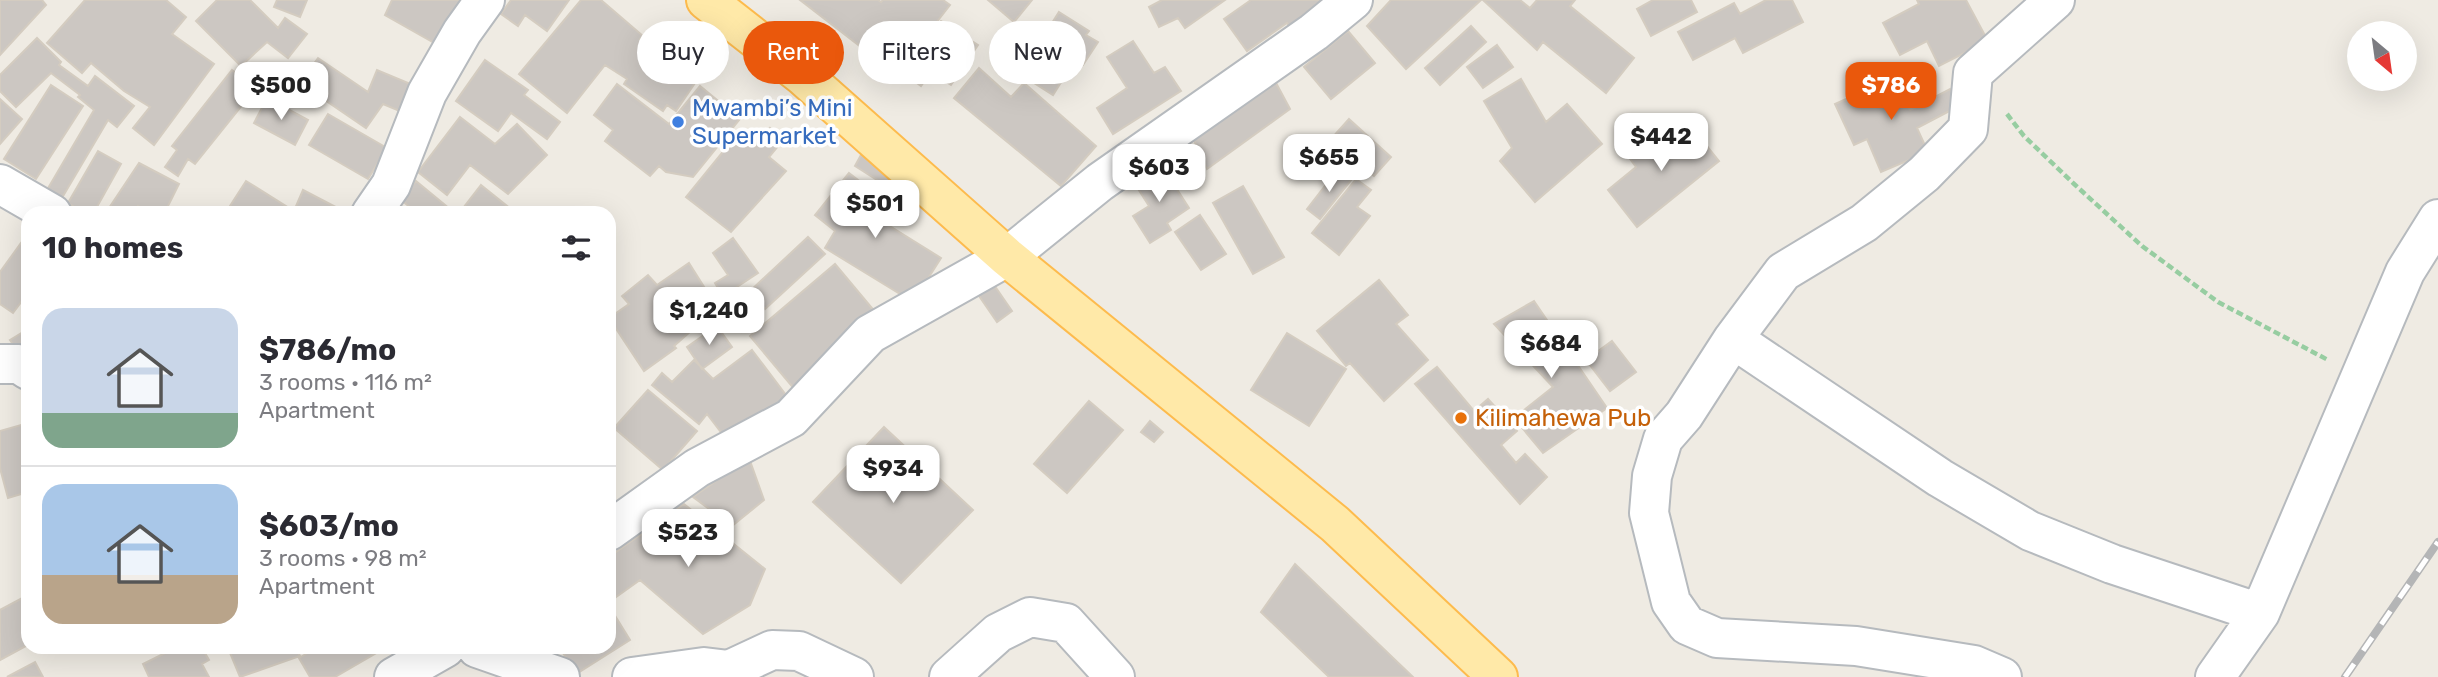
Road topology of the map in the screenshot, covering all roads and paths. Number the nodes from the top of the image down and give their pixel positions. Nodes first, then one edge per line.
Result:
1 (485, 0) edge
2 (706, 0) edge
3 (1353, 0) edge
4 (2055, 0) edge
5 (1973, 73) junction
6 (0, 184) edge
7 (38, 206) edge
8 (377, 206) edge
9 (2438, 219) edge
10 (1007, 257) junction
11 (1733, 339) junction
12 (0, 364) edge
13 (21, 365) edge
14 (2359, 377) junction
15 (616, 526) edge
16 (2260, 613) junction
17 (434, 654) edge
18 (495, 654) edge
19 (724, 673) edge
20 (394, 677) edge
21 (560, 677) edge
22 (632, 677) edge
23 (853, 677) edge
24 (949, 677) edge
25 (1115, 677) edge
26 (1498, 677) edge
27 (2002, 677) edge
28 (2215, 677) edge

1 - 8 street
2 - 10 main road
3 - 10 street
4 - 5 street
5 - 11 street
5 - 14 path
6 - 7 street
9 - 14 street
10 - 15 street
10 - 26 main road
11 - 16 street
11 - 27 street
12 - 13 street
14 - 16 street
16 - 28 street
17 - 20 street
18 - 21 street
19 - 22 street
19 - 23 street
24 - 25 street

